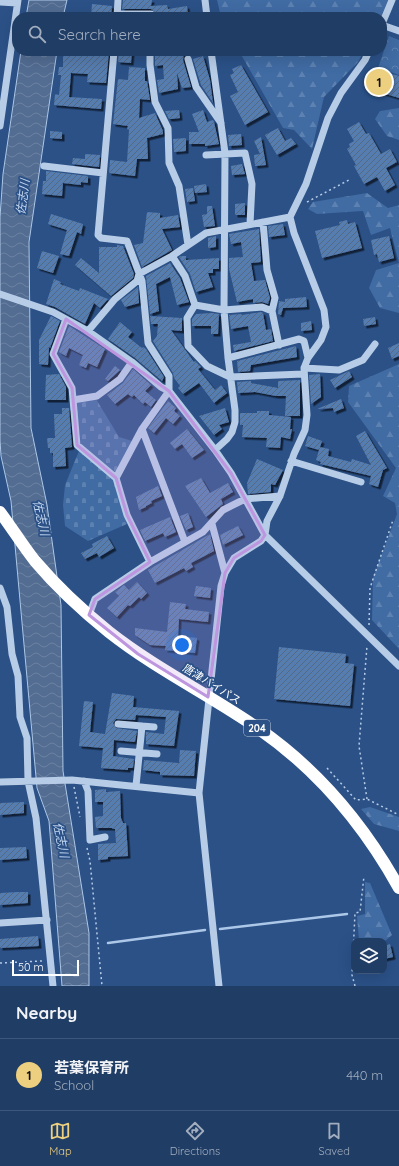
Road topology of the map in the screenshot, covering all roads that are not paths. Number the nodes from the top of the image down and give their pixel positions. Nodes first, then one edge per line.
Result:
1 (118, 0) edge
2 (205, 0) edge
3 (392, 0) edge
4 (17, 1) edge
5 (0, 2) edge
6 (16, 12) edge
7 (117, 12) edge
8 (206, 12) edge
9 (387, 12) edge
10 (387, 27) edge
11 (399, 32) edge
12 (12, 38) edge
13 (114, 56) edge
14 (150, 56) edge
15 (212, 56) edge
16 (367, 56) edge
17 (188, 59) dead end
18 (221, 123) junction
19 (0, 126) edge
20 (225, 153) junction
21 (206, 155) dead end
22 (44, 166) dead end
23 (103, 173) junction
24 (290, 217) junction
25 (263, 222) junction
26 (250, 224) junction
27 (224, 229) junction
28 (188, 245) junction
29 (172, 256) junction
30 (139, 274) junction
31 (0, 294) edge
32 (194, 305) junction
33 (224, 310) junction
34 (272, 311) junction
35 (66, 319) junction
36 (88, 331) junction
37 (279, 344) junction
38 (375, 344) dead end
39 (228, 358) junction
40 (308, 358) junction
41 (132, 362) junction
42 (303, 371) junction
43 (230, 377) junction
44 (169, 391) junction
45 (73, 400) junction
46 (142, 428) junction
47 (215, 450) junction
48 (291, 462) junction
49 (116, 478) junction
50 (360, 482) dead end
51 (280, 496) junction
52 (245, 499) junction
53 (0, 512) edge
54 (212, 524) junction
55 (265, 535) junction
56 (185, 542) junction
57 (150, 562) junction
58 (225, 573) junction
59 (0, 588) edge
60 (89, 615) junction
61 (399, 666) edge
62 (208, 697) junction
63 (118, 724) dead end
64 (142, 726) junction
65 (154, 727) dead end
66 (121, 751) dead end
67 (140, 752) junction
68 (157, 754) dead end
69 (28, 781) junction
70 (84, 781) junction
71 (0, 782) edge
72 (136, 786) junction
73 (199, 793) junction
74 (105, 837) dead end
75 (397, 881) edge
76 (47, 920) junction
77 (0, 923) edge
78 (53, 986) edge
79 (219, 986) edge

1 - 7 street
2 - 8 street
3 - 9 street
4 - 5 street
4 - 6 street
10 - 11 street
12 - 19 street
13 - 23 street
14 - 28 street
15 - 18 street
16 - 24 street
17 - 18 street
18 - 20 street
20 - 21 street
20 - 26 street
20 - 27 street
22 - 23 street
23 - 30 street
24 - 25 street
24 - 40 street
25 - 26 street
25 - 34 street
26 - 27 street
27 - 28 street
27 - 33 street
28 - 29 street
29 - 30 street
29 - 32 street
30 - 36 street
30 - 44 street
31 - 35 street
32 - 33 street
32 - 43 street
33 - 34 street
33 - 39 street
34 - 37 street
35 - 36 street
35 - 45 street
36 - 41 street
37 - 39 street
37 - 40 street
38 - 42 street
39 - 43 street
40 - 42 street
41 - 44 street
41 - 45 street
42 - 43 street
42 - 48 street
43 - 47 street
44 - 46 street
44 - 47 street
45 - 49 street
46 - 49 street
46 - 56 street
47 - 52 street
48 - 50 street
48 - 51 street
49 - 57 street
51 - 52 street
51 - 55 street
52 - 54 street
52 - 55 street
53 - 60 highway, 唐津バイパス / 204
54 - 56 street
54 - 58 street
55 - 58 street
55 - 61 street
56 - 57 street
57 - 60 street
58 - 62 street
59 - 69 street
60 - 62 highway, 唐津バイパス / 204
62 - 73 street
62 - 75 highway, 唐津バイパス / 204
63 - 64 street
64 - 65 street
64 - 67 street
66 - 67 street
67 - 68 street
67 - 72 street
69 - 70 street
69 - 71 street
69 - 76 street
70 - 72 street
70 - 74 street
72 - 73 street
73 - 79 street
76 - 77 street
76 - 78 street

